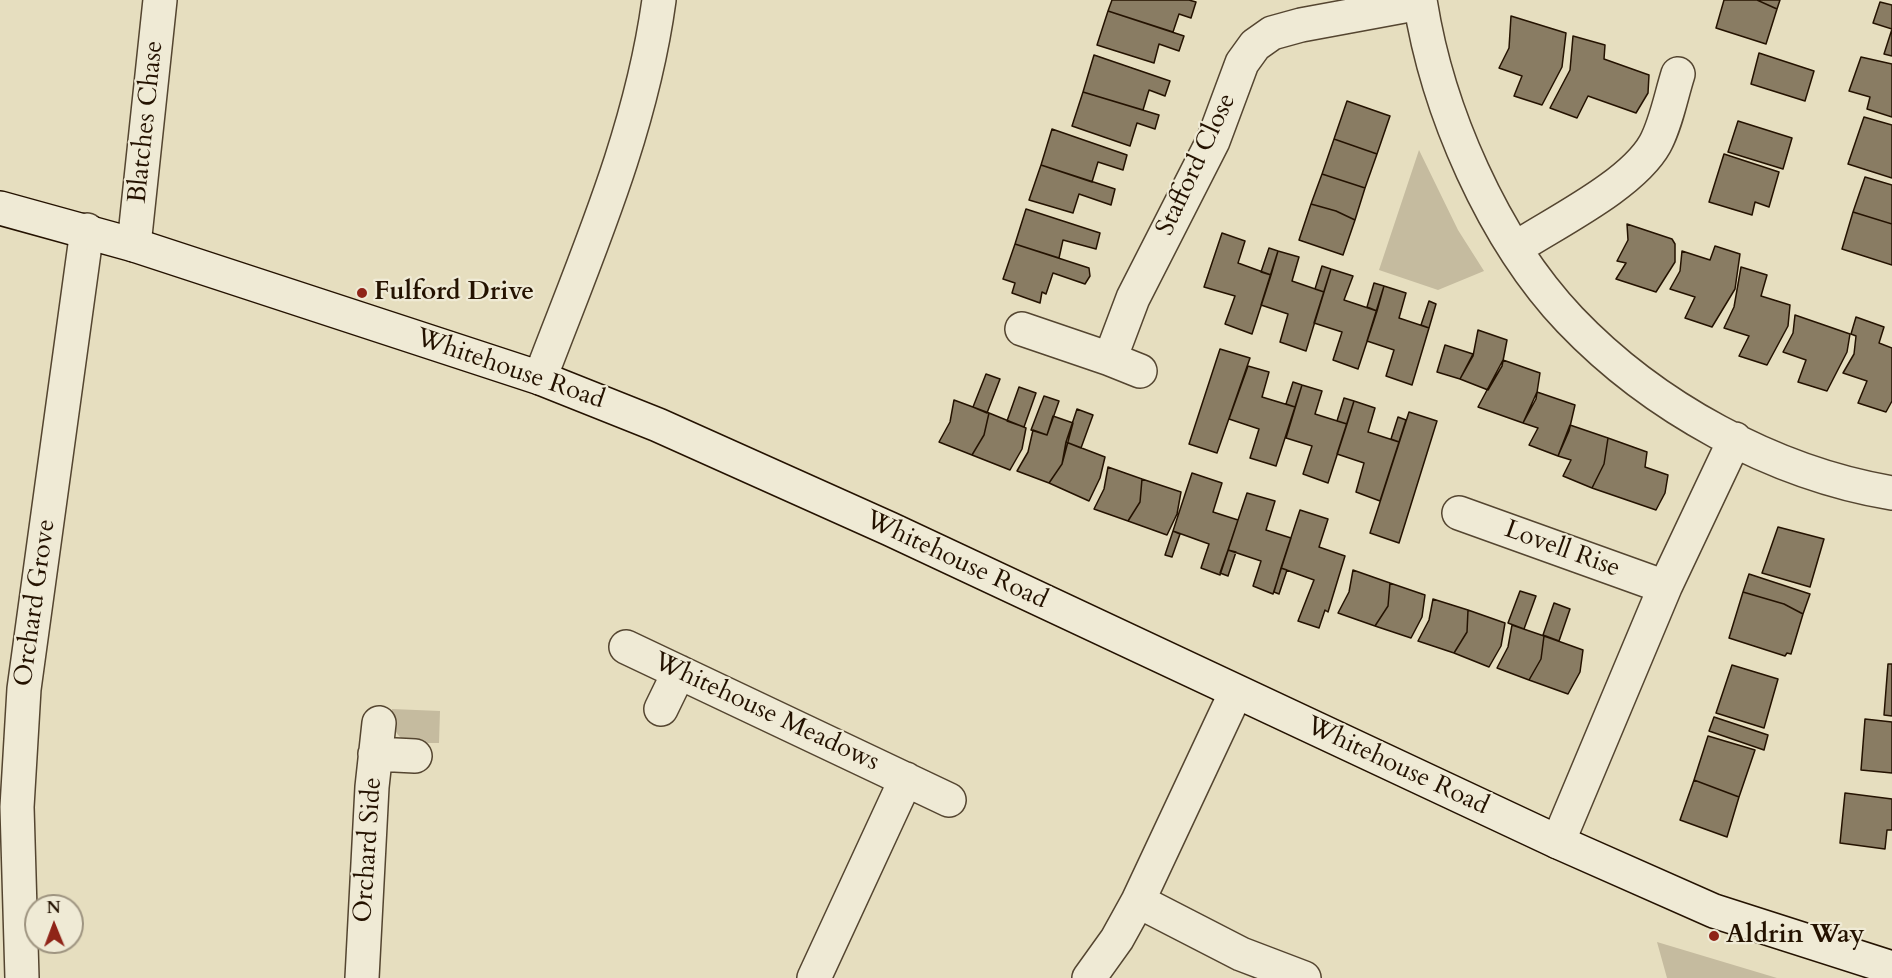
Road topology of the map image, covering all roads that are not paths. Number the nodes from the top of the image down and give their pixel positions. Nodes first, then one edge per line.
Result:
1 (160, 0) edge
2 (659, 0) edge
3 (1420, 1) edge
4 (1678, 74) dead end
5 (0, 208) edge
6 (87, 230) junction
7 (134, 245) junction
8 (1516, 248) junction
9 (1022, 329) dead end
10 (1110, 359) junction
11 (1140, 371) dead end
12 (540, 378) junction
13 (1735, 439) junction
14 (1892, 493) edge
15 (1459, 513) dead end
16 (1665, 587) junction
17 (626, 647) dead end
18 (679, 672) junction
19 (1236, 692) junction
20 (661, 709) dead end
21 (415, 756) dead end
22 (906, 779) junction
23 (949, 800) dead end
24 (1558, 842) junction
25 (1138, 901) junction
26 (15, 968) edge
27 (1892, 968) edge
28 (362, 978) edge
29 (814, 978) edge
30 (1089, 978) edge
31 (1304, 978) edge

1 - 7 street, Blatches Chase
2 - 12 street
3 - 8 street
3 - 10 street, Stafford Close
4 - 8 street
5 - 6 street, Whitehouse Road
6 - 7 street, Whitehouse Road
6 - 26 street, Orchard Grove
7 - 12 street, Whitehouse Road
8 - 13 street
9 - 10 street
10 - 11 street
12 - 19 street, Whitehouse Road
13 - 14 street
13 - 16 street
15 - 16 street, Lovell Rise
16 - 24 street
17 - 18 street, Whitehouse Meadows
18 - 20 street
18 - 22 street, Whitehouse Meadows
19 - 24 street, Whitehouse Road
19 - 25 street
21 - 28 street, Orchard Side
22 - 23 street, Whitehouse Meadows
22 - 29 street, Whitehouse Meadows
24 - 27 street, Whitehouse Road
25 - 30 street
25 - 31 street

